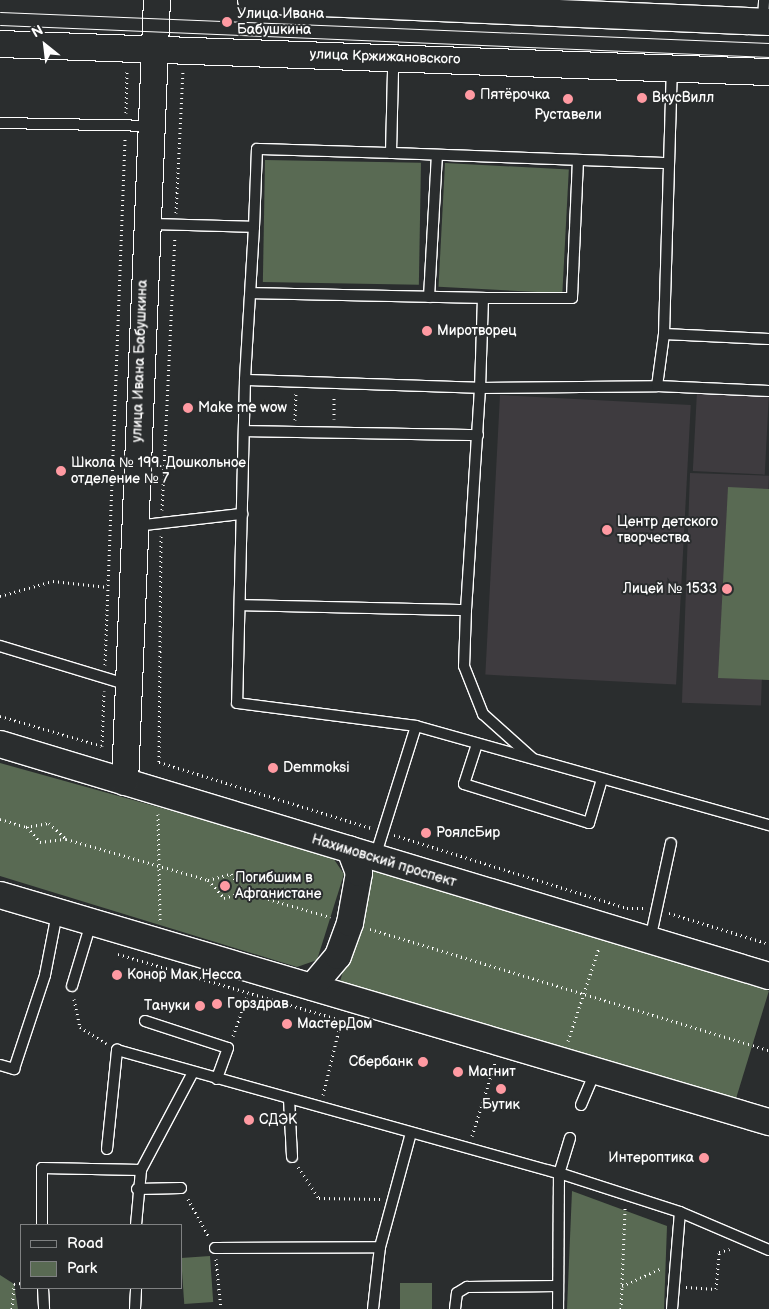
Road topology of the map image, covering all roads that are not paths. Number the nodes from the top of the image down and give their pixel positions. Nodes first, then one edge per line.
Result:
1 (157, 0) edge
2 (251, 0) edge
3 (337, 2) edge
4 (765, 14) edge
5 (0, 44) edge
6 (153, 48) junction
7 (401, 57) junction
8 (672, 68) junction
9 (769, 72) edge
10 (0, 123) edge
11 (138, 126) junction
12 (391, 153) junction
13 (437, 155) junction
14 (578, 160) junction
15 (666, 163) junction
16 (145, 224) junction
17 (254, 227) junction
18 (251, 293) junction
19 (430, 297) junction
20 (483, 298) junction
21 (664, 334) junction
22 (769, 339) edge
23 (245, 380) junction
24 (657, 386) junction
25 (480, 388) junction
26 (769, 391) edge
27 (245, 431) junction
28 (478, 435) junction
29 (242, 514) junction
30 (135, 526) junction
31 (240, 605) junction
32 (466, 610) junction
33 (0, 646) edge
34 (116, 682) junction
35 (416, 726) junction
36 (0, 744) edge
37 (477, 744) junction
38 (534, 760) junction
39 (602, 779) junction
40 (125, 782) junction
41 (769, 825) edge
42 (671, 844) dead end
43 (350, 850) junction
44 (375, 858) junction
45 (0, 895) edge
46 (57, 913) junction
47 (91, 923) junction
48 (650, 940) junction
49 (769, 976) edge
50 (72, 986) road end
51 (312, 987) junction
52 (145, 1021) dead end
53 (0, 1065) edge
54 (193, 1072) junction
55 (595, 1072) junction
56 (216, 1079) junction
57 (289, 1099) junction
58 (581, 1105) dead end
59 (769, 1122) edge
60 (411, 1133) junction
61 (570, 1138) dead end
62 (107, 1149) dead end
63 (292, 1157) road end
64 (142, 1170) junction
65 (559, 1172) junction
66 (181, 1188) dead end
67 (137, 1189) junction
68 (680, 1212) junction
69 (42, 1224) edge
70 (136, 1224) edge
71 (380, 1247) junction
72 (215, 1248) dead end
73 (769, 1250) edge
74 (558, 1286) junction
75 (43, 1289) edge
76 (136, 1289) edge
77 (44, 1309) edge
78 (135, 1309) edge
79 (373, 1309) edge
80 (455, 1309) edge
81 (558, 1309) edge
82 (672, 1309) edge

1 - 6 street, улица Ивана Бабушкина
2 - 3 street
3 - 4 street
5 - 6 street, улица Кржижановского
6 - 7 street, улица Кржижановского
6 - 11 street, улица Ивана Бабушкина
7 - 8 street, улица Кржижановского
7 - 12 lane
8 - 9 street, улица Кржижановского
8 - 15 lane
10 - 11 lane
11 - 16 street, улица Ивана Бабушкина
12 - 13 lane
12 - 17 lane
13 - 14 lane
13 - 19 lane
14 - 15 lane
14 - 20 lane
15 - 21 lane
16 - 17 lane
16 - 30 street, улица Ивана Бабушкина
17 - 18 lane
18 - 19 lane
18 - 23 lane
19 - 20 lane
20 - 25 lane
21 - 22 lane
21 - 24 lane
23 - 25 lane
23 - 27 lane
24 - 25 lane
24 - 26 lane
25 - 28 lane
27 - 28 lane
27 - 29 lane
28 - 32 lane
29 - 30 lane
29 - 31 lane
30 - 34 street, улица Ивана Бабушкина
31 - 32 lane
31 - 35 lane
32 - 38 lane
33 - 34 lane
34 - 40 street, улица Ивана Бабушкина
35 - 37 lane
35 - 44 lane
36 - 40 street, Нахимовский проспект
37 - 38 lane
37 - 39 lane
38 - 39 lane
39 - 41 lane
40 - 43 street, Нахимовский проспект
42 - 48 lane
43 - 44 street, Нахимовский проспект
43 - 51 street
44 - 48 street, Нахимовский проспект
45 - 46 street
46 - 47 street
46 - 53 lane
47 - 50 lane
47 - 51 street
48 - 49 street, Нахимовский проспект
51 - 55 street
52 - 56 lane
54 - 56 lane
54 - 62 lane
54 - 64 lane
55 - 58 lane
55 - 59 street
56 - 57 lane
57 - 60 lane
57 - 63 lane
60 - 65 lane
60 - 71 lane
61 - 65 lane
64 - 67 lane
64 - 69 lane
65 - 68 lane
65 - 74 lane
66 - 67 lane
67 - 70 lane
68 - 73 lane
68 - 82 lane
71 - 72 lane
71 - 79 lane
74 - 80 lane
74 - 81 lane
75 - 77 lane
76 - 78 lane

